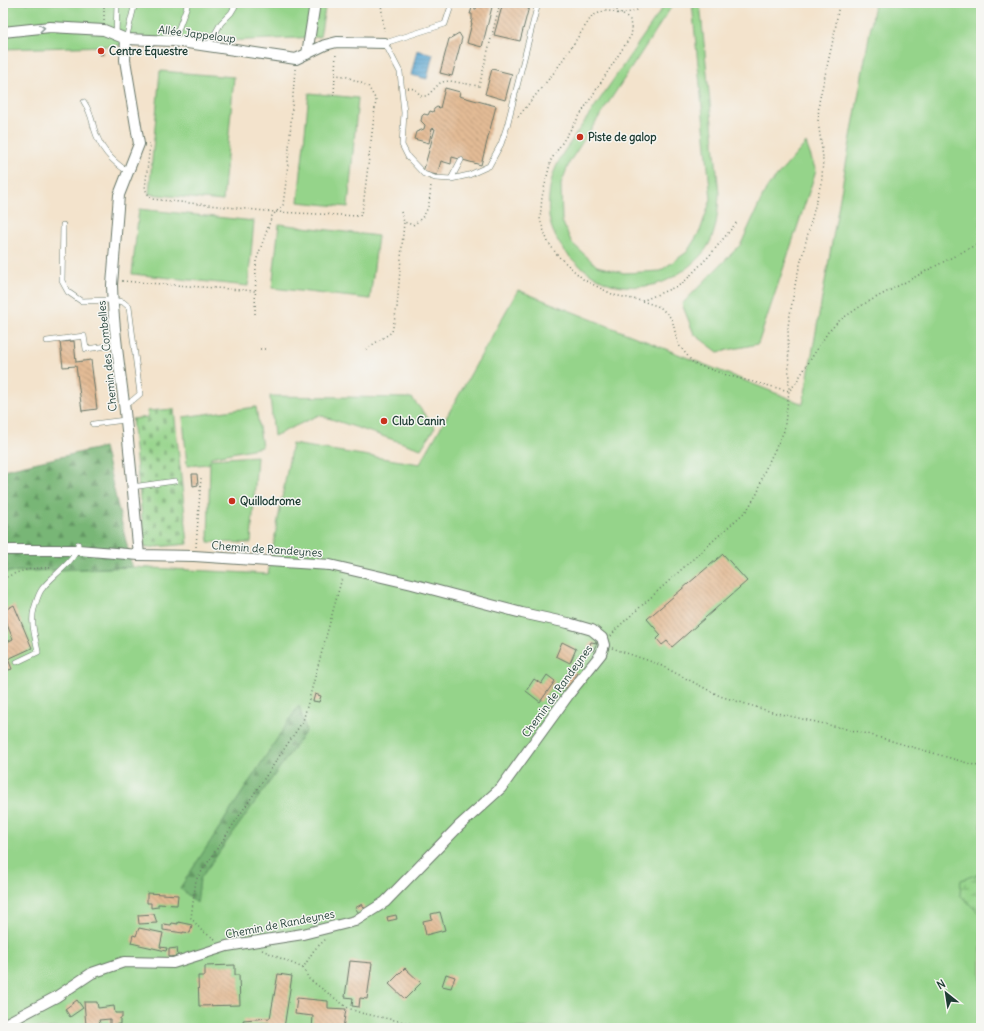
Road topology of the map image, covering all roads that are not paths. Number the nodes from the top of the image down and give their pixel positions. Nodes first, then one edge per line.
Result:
1 (117, 3) edge
2 (135, 3) edge
3 (188, 3) edge
4 (237, 3) edge
5 (315, 3) edge
6 (452, 3) edge
7 (538, 3) edge
8 (3, 32) edge
9 (121, 37) junction
10 (174, 41) junction
11 (385, 43) junction
12 (207, 47) junction
13 (307, 54) junction
14 (84, 102) dead end
15 (461, 160) dead end
16 (128, 172) junction
17 (452, 179) junction
18 (63, 225) dead end
19 (112, 300) junction
20 (47, 341) dead end
21 (116, 345) junction
22 (124, 405) junction
23 (125, 420) junction
24 (93, 424) dead end
25 (175, 481) dead end
26 (132, 487) junction
27 (78, 547) junction
28 (3, 550) edge
29 (139, 555) junction
30 (17, 662) dead end
31 (3, 1025) edge

1 - 9 lane
2 - 9 lane
3 - 10 lane
4 - 12 lane
5 - 13 street
6 - 11 lane
7 - 17 lane
8 -> 9 street, Allée Jappeloup
9 - 10 street, Allée Jappeloup
9 - 16 street, Chemin des Combelles
10 - 12 street, Allée Jappeloup
11 - 13 street
11 - 17 lane
12 - 13 street, Allée Jappeloup
14 - 16 lane
15 - 17 lane
16 - 19 street, Chemin des Combelles
18 - 19 lane
19 - 21 street, Chemin des Combelles
19 - 22 lane
20 - 21 lane
21 - 22 street, Chemin des Combelles
22 - 23 street, Chemin des Combelles
23 - 24 lane
23 - 26 street, Chemin des Combelles
25 - 26 lane
26 - 29 street, Chemin des Combelles
27 - 28 street, Chemin de Randeynes
27 - 29 street, Chemin de Randeynes
27 - 30 lane
29 - 31 street, Chemin de Randeynes

